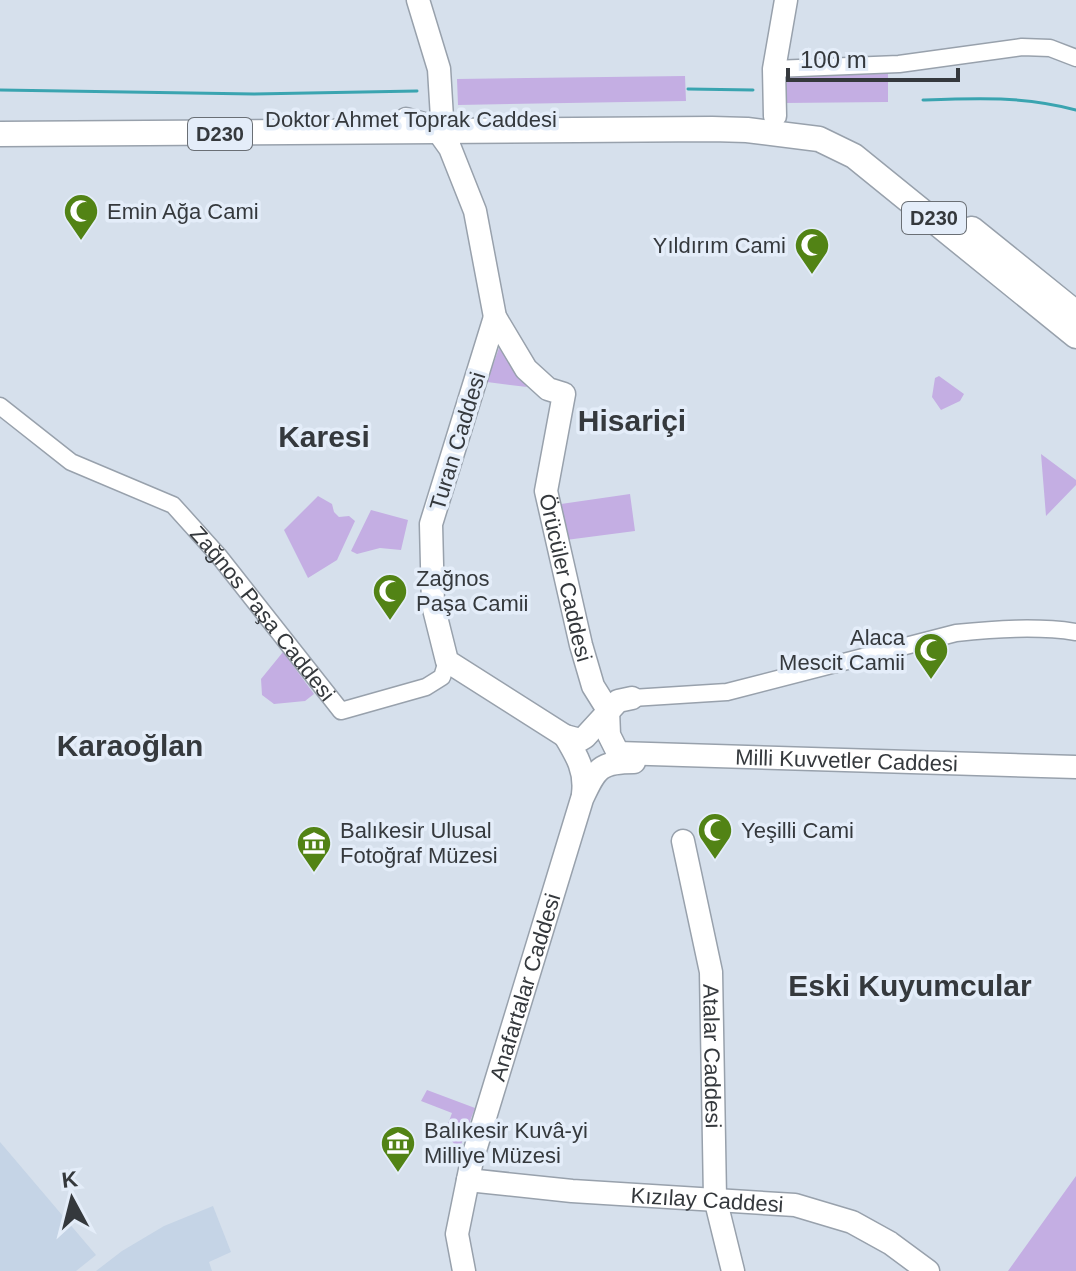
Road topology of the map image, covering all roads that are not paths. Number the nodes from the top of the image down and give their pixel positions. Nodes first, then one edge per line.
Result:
1 (418, 0) edge
2 (786, 0) edge
3 (1076, 58) edge
4 (774, 69) junction
5 (0, 120) edge
6 (442, 123) junction
7 (775, 124) junction
8 (0, 134) edge
9 (1076, 313) edge
10 (495, 317) junction
11 (1076, 336) edge
12 (564, 394) joint
13 (0, 406) edge
14 (1076, 632) edge
15 (447, 661) junction
16 (632, 698) joint
17 (608, 710) junction
18 (565, 736) junction
19 (618, 753) joint
20 (703, 757) junction
21 (1076, 767) edge
22 (582, 799) junction
23 (683, 841) dead end
24 (468, 1180) junction
25 (715, 1198) junction
26 (464, 1271) edge
27 (733, 1271) edge
28 (928, 1271) edge

1 - 6 main road, Turan Caddesi
2 - 4 main road
3 - 4 street
4 - 7 main road
5 - 6 highway, Doktor Ahmet Toprak Caddesi / D230
6 - 7 highway, Doktor Ahmet Toprak Caddesi / D230
6 - 7 highway, Doktor Ahmet Toprak Caddesi / D230
6 - 8 highway, Doktor Ahmet Toprak Caddesi / D230
6 - 10 main road, Turan Caddesi
7 - 9 highway, D230
7 - 11 highway, D230
10 - 12 main road, Turan Caddesi
10 - 15 main road, Turan Caddesi
12 - 17 main road, Örücüler Caddesi
13 - 15 street, Zağnos Paşa Caddesi
14 - 16 street
15 - 18 main road
16 - 17 main road
17 - 18 main road
17 - 19 main road, Örücüler Caddesi
18 - 22 main road
19 - 20 main road, Milli Kuvvetler Caddesi
20 - 21 main road, Milli Kuvvetler Caddesi
20 - 22 main road
22 - 24 main road, Anafartalar Caddesi
23 - 25 main road, Atalar Caddesi
24 - 25 main road, Kızılay Caddesi
24 - 26 main road, Anafartalar Caddesi
25 - 27 main road, Atalar Caddesi
25 - 28 main road, Kızılay Caddesi

